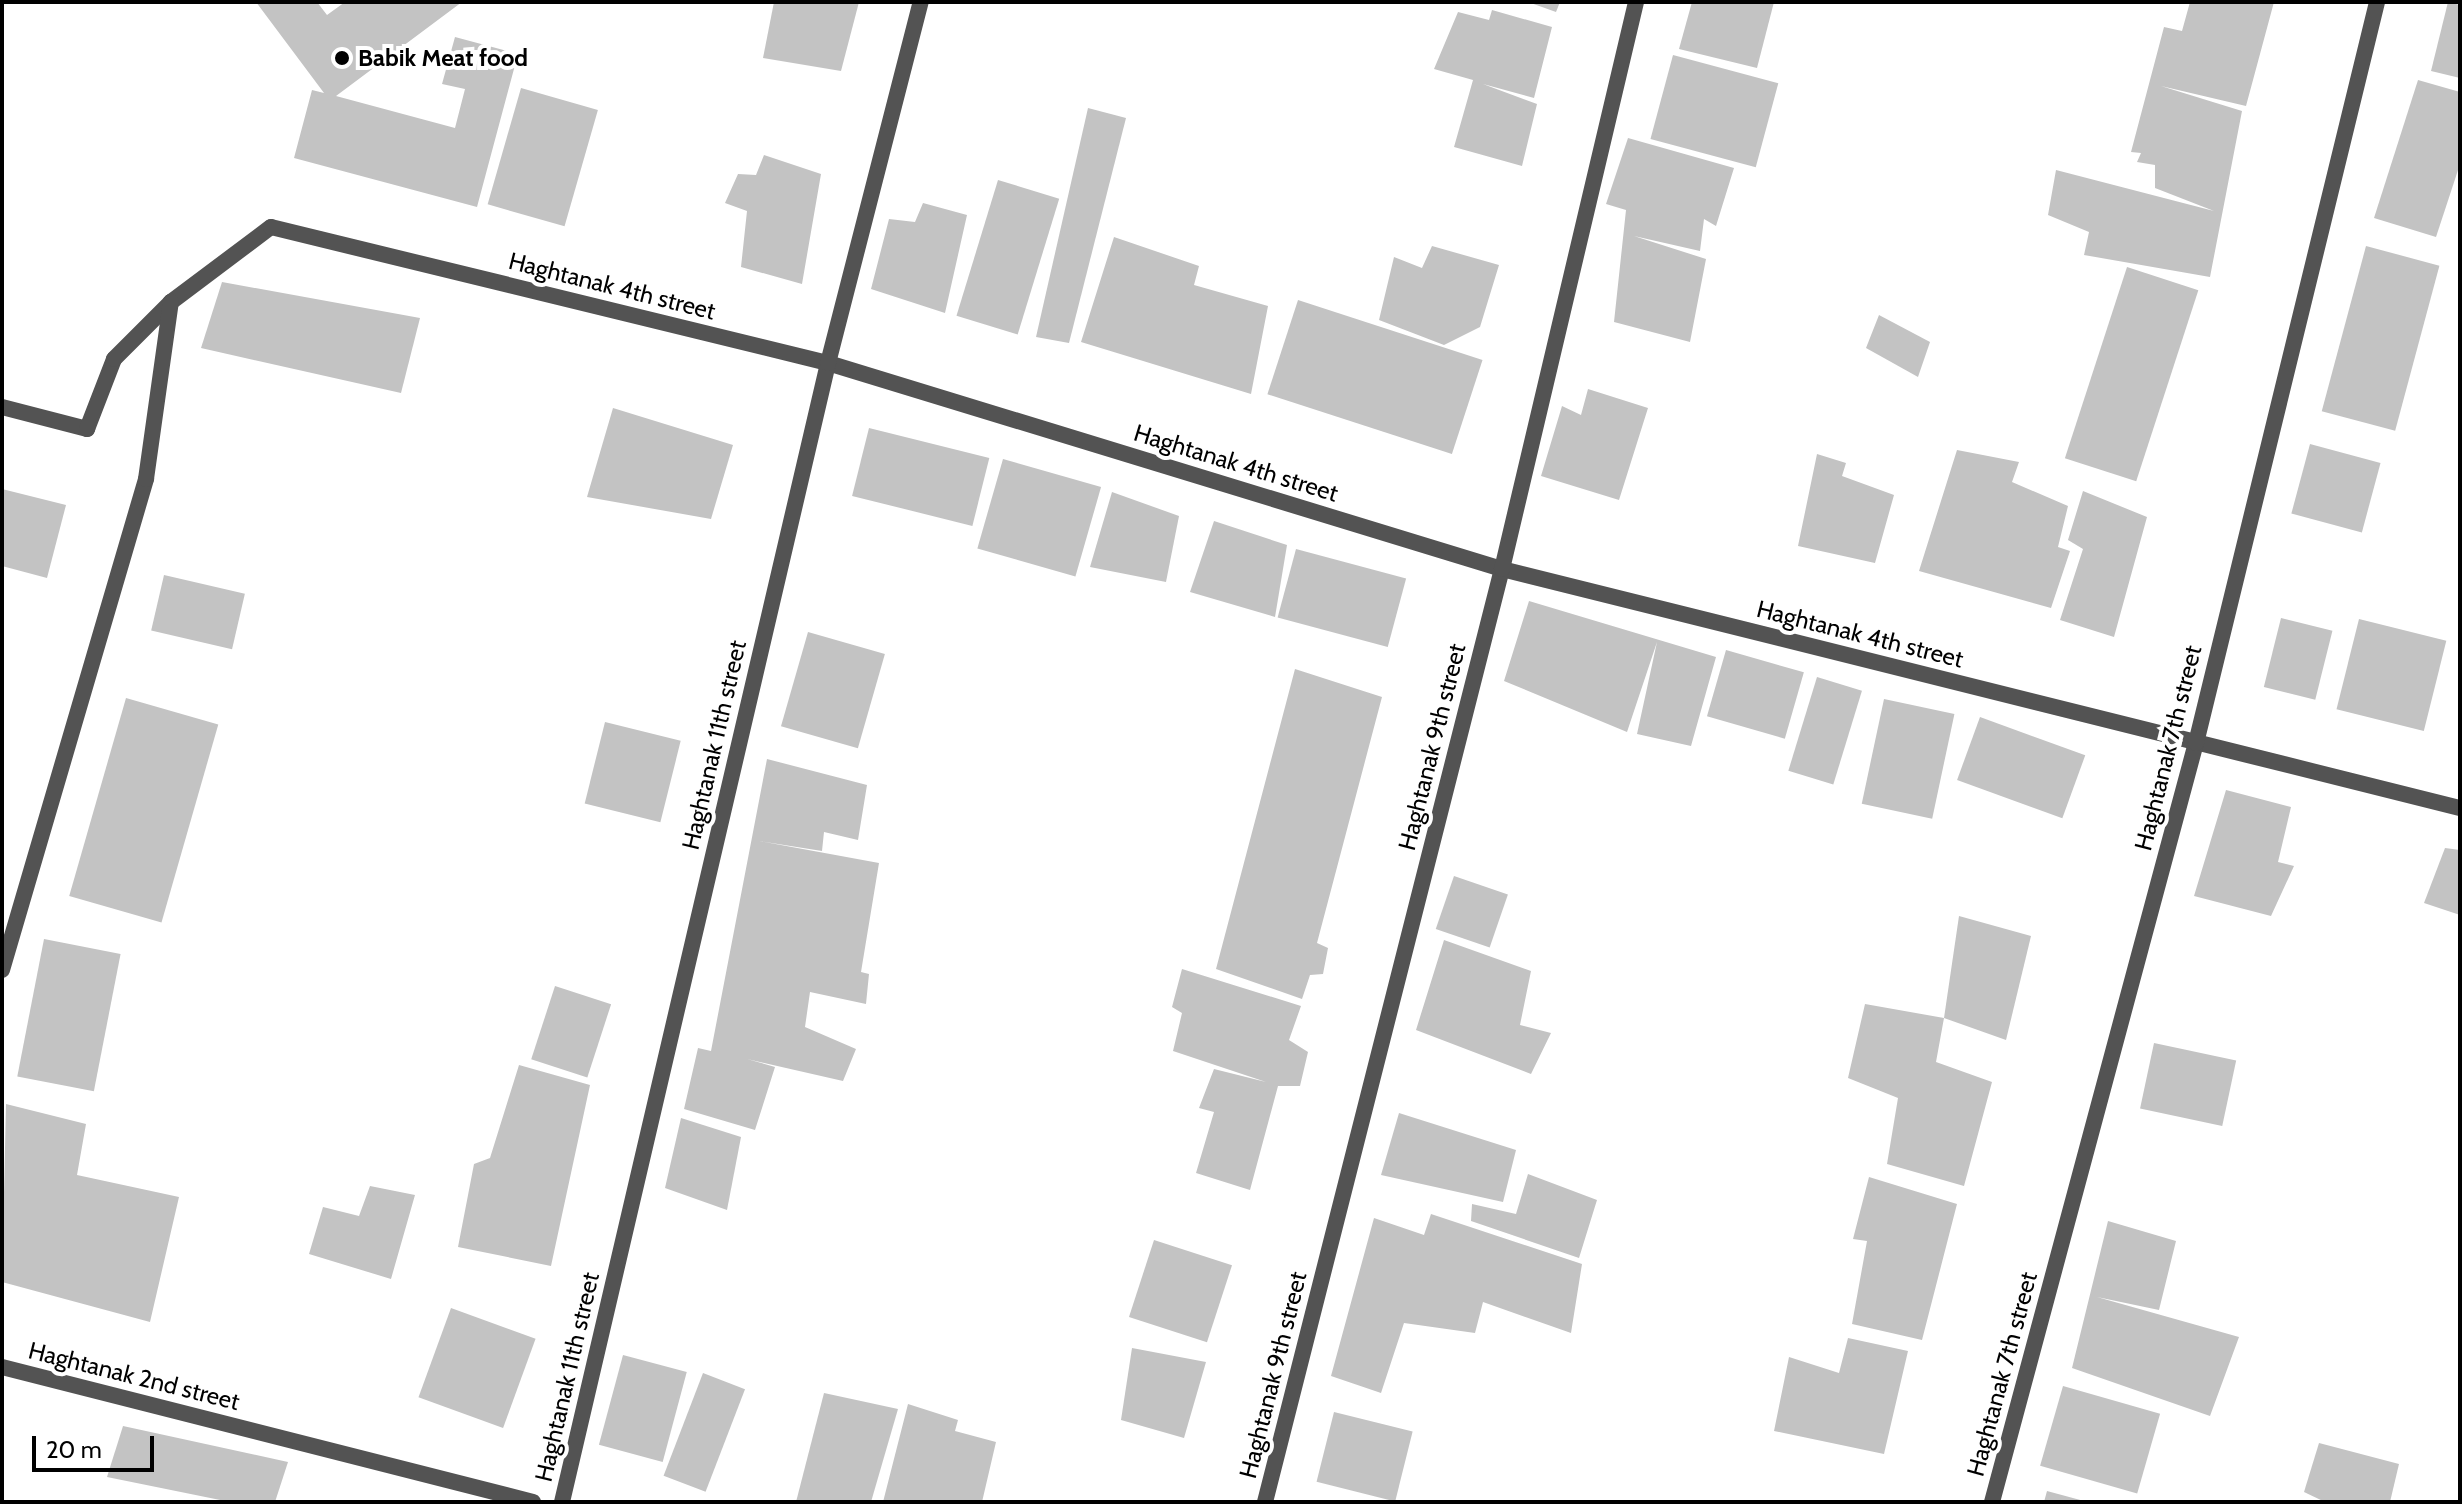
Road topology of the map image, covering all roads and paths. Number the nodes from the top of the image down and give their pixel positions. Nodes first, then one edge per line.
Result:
1 (921, 2) edge
2 (1636, 2) edge
3 (2377, 2) edge
4 (171, 302) junction
5 (828, 363) junction
6 (2, 407) edge
7 (1502, 569) junction
8 (2196, 743) junction
9 (2460, 808) edge
10 (2, 970) edge
11 (2, 1367) edge
12 (533, 1502) edge
13 (562, 1502) edge
14 (1265, 1502) edge
15 (1992, 1502) edge

1 - 5 street, Haghtanak 11th street
2 - 7 street, Haghtanak 9th street
3 - 8 street, Haghtanak 7th street
4 - 5 street, Haghtanak 4th street
4 - 6 street, Haghtanak 4th street
4 - 10 street
5 - 7 street, Haghtanak 4th street
5 - 13 street, Haghtanak 11th street
7 - 8 street, Haghtanak 4th street
7 - 14 street, Haghtanak 9th street
8 - 9 street, Haghtanak 4th street
8 - 15 street, Haghtanak 7th street
11 - 12 street, Haghtanak 2nd street

